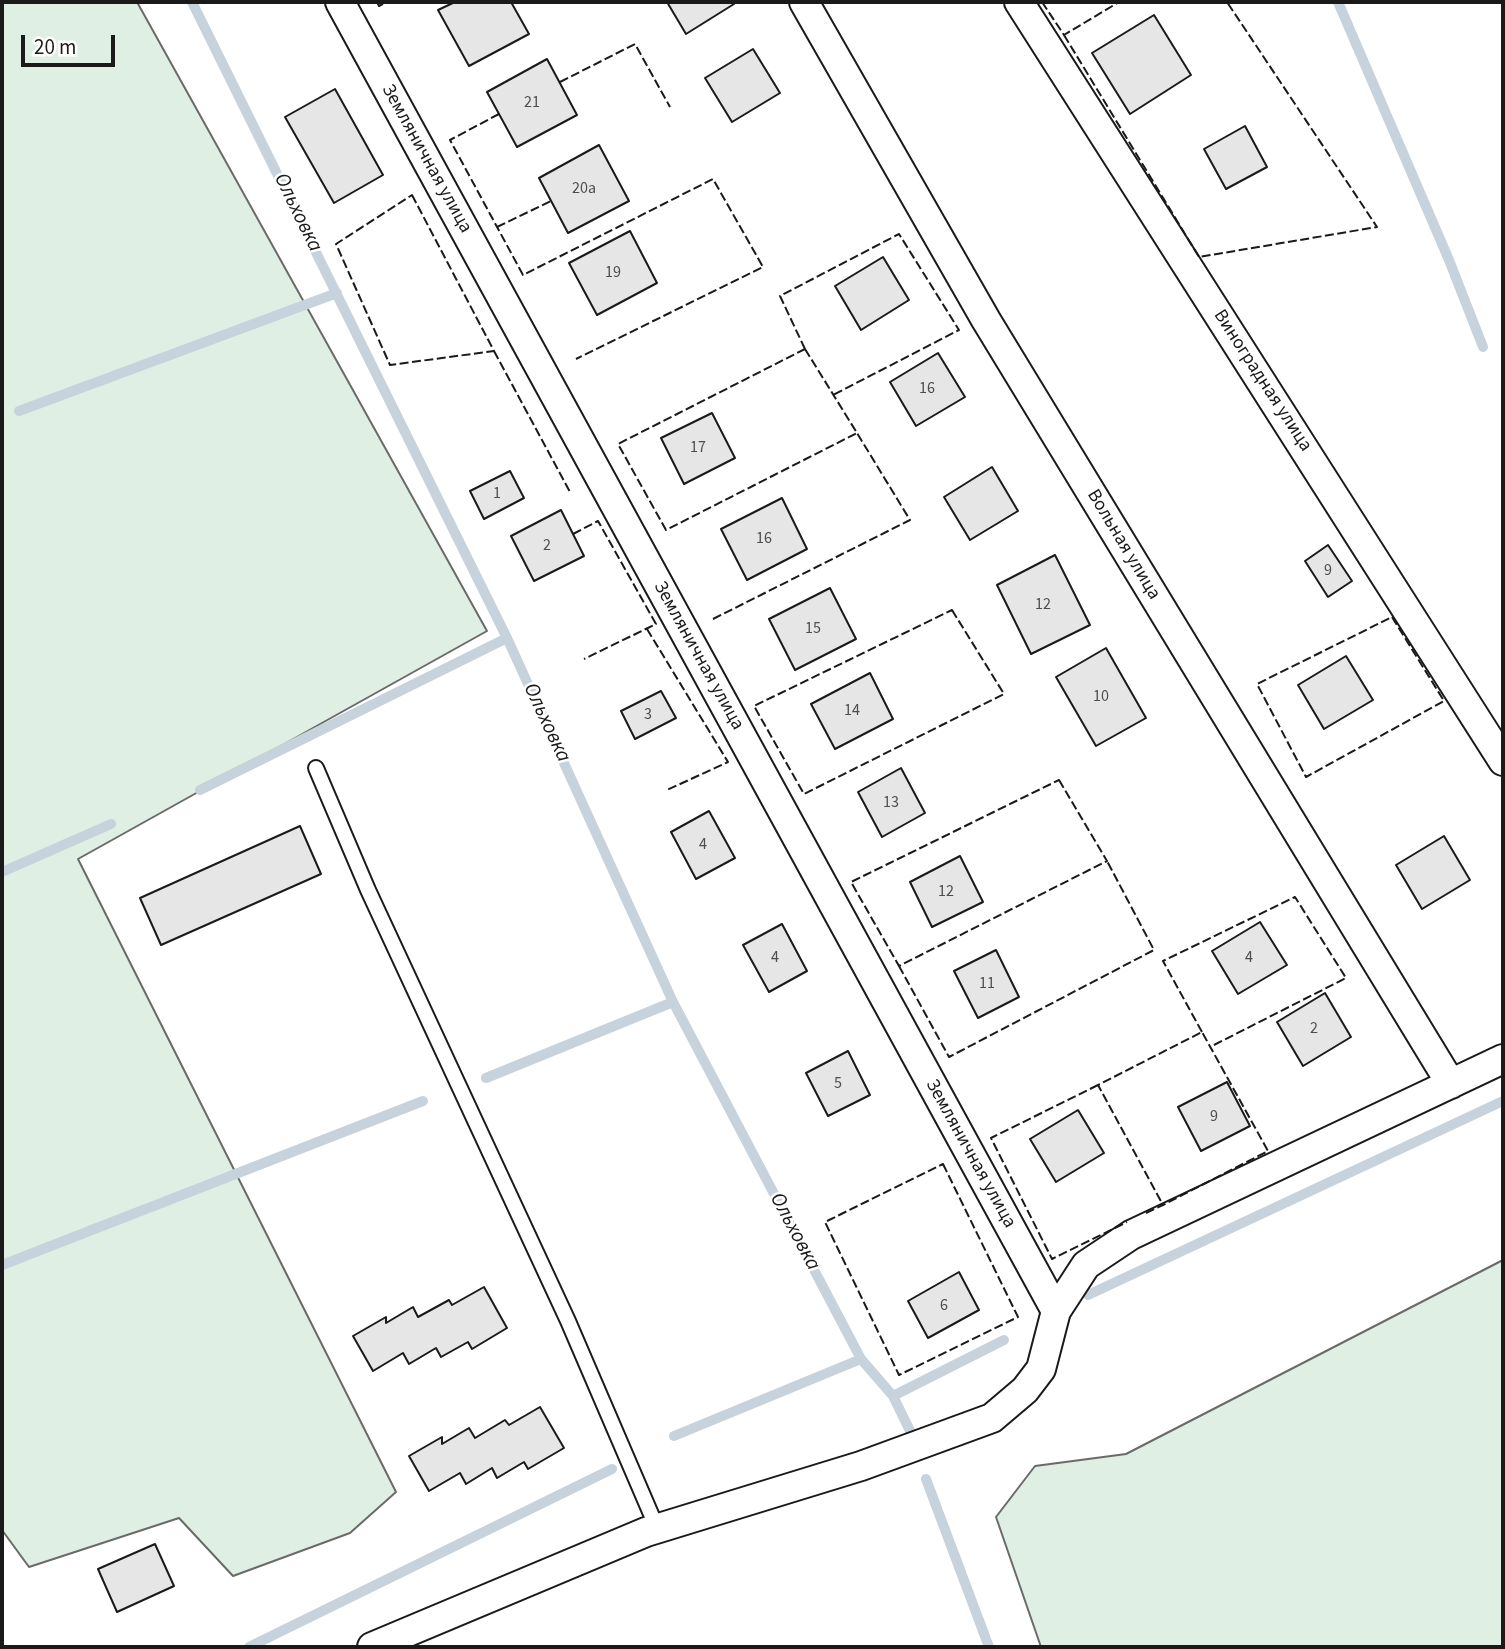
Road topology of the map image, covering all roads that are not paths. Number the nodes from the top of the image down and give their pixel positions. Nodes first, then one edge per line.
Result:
1 (340, 2) edge
2 (804, 2) edge
3 (1019, 2) edge
4 (1503, 761) edge
5 (316, 768) dead end
6 (1503, 1059) edge
7 (1451, 1084) junction
8 (1056, 1311) junction
9 (657, 1528) junction
10 (372, 1647) edge

1 - 8 street, Земляничная улица
2 - 7 street, Вольная улица
3 - 4 street, Виноградная улица
5 - 9 lane
6 - 7 street
7 - 8 street
8 - 9 street
9 - 10 street

